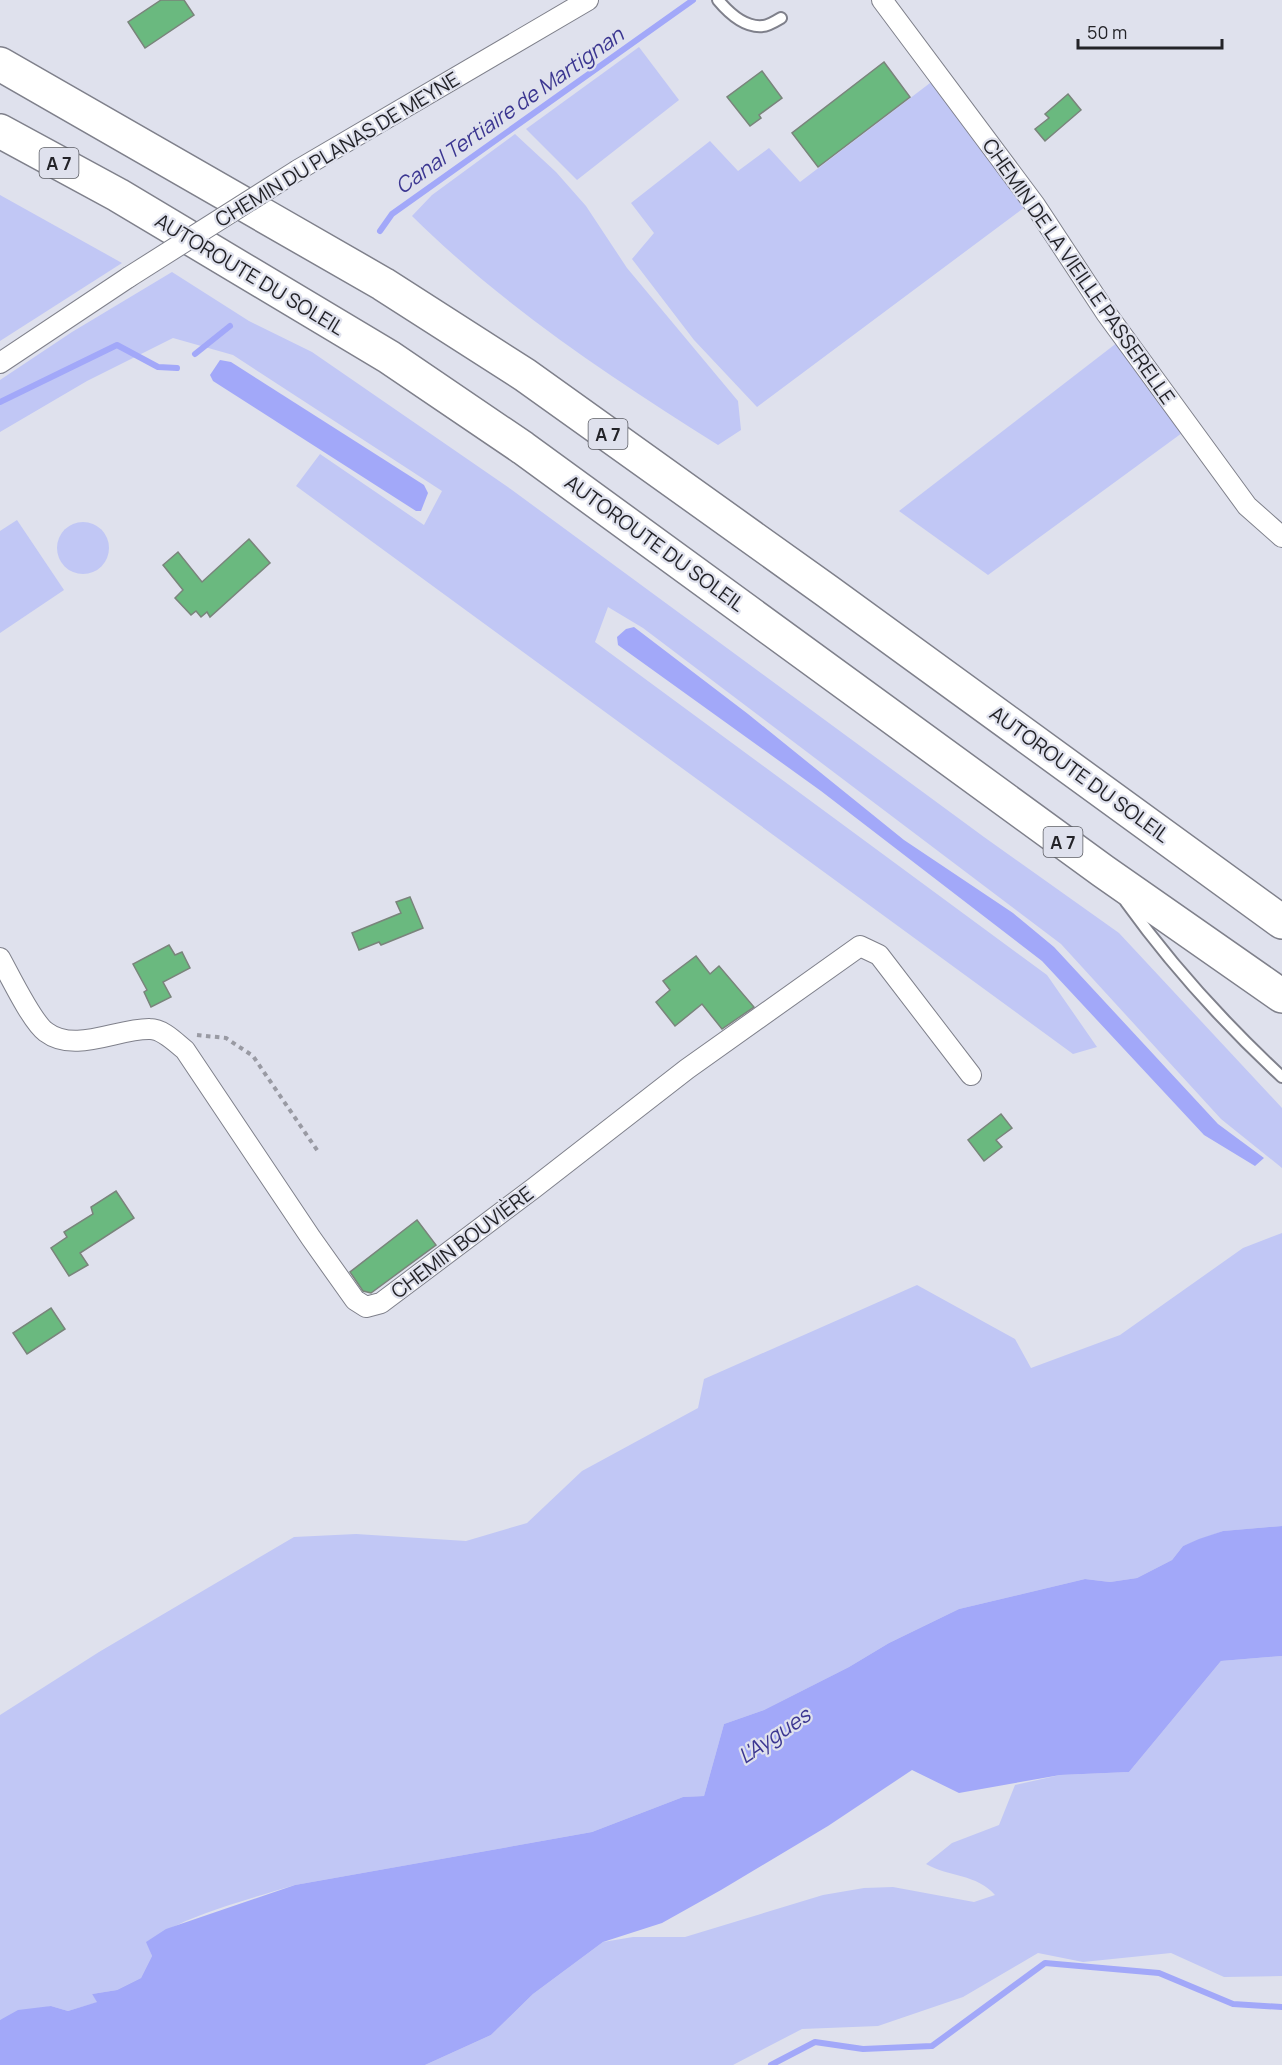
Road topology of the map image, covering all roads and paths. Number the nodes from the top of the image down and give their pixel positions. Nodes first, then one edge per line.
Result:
1 (588, 0) edge
2 (717, 0) edge
3 (882, 0) edge
4 (781, 18) dead end
5 (0, 64) edge
6 (0, 131) edge
7 (0, 363) edge
8 (1282, 537) edge
9 (1103, 871) junction
10 (1282, 922) edge
11 (0, 958) edge
12 (1282, 996) edge
13 (170, 1037) junction
14 (971, 1075) dead end
15 (1282, 1077) edge
16 (319, 1153) dead end

1 - 7 street, CHEMIN DU PLANAS DE MEYNE, bridge
2 - 4 lane
3 - 8 street, CHEMIN DE LA VIEILLE PASSERELLE
5 - 10 highway, AUTOROUTE DU SOLEIL / A 7
6 - 9 highway, AUTOROUTE DU SOLEIL / A 7
9 - 12 highway, AUTOROUTE DU SOLEIL / A 7
9 - 15 lane
11 - 13 street
13 - 14 street, CHEMIN BOUVIÈRE
13 - 16 path

